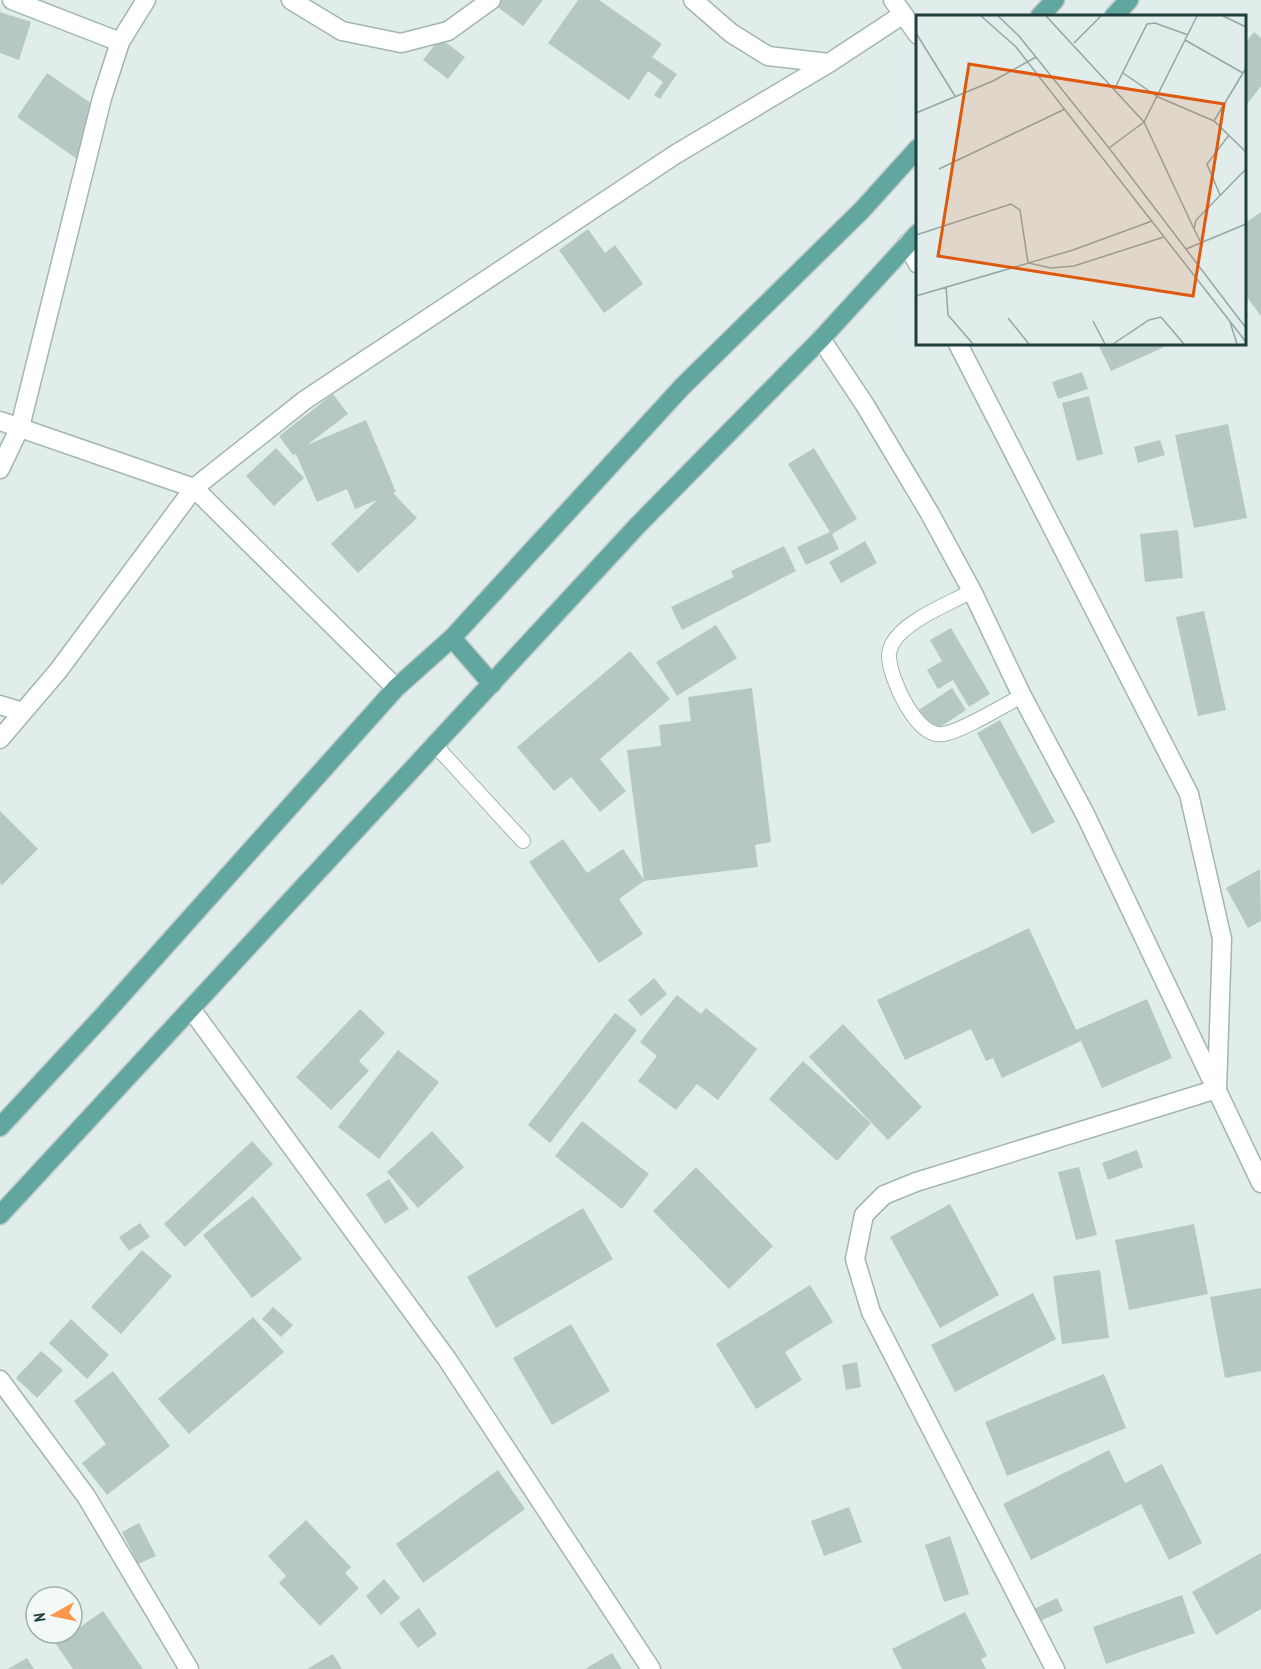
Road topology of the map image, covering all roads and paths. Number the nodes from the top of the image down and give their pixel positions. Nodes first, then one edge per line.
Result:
1 (12, 0) edge
2 (146, 0) edge
3 (291, 0) edge
4 (491, 0) edge
5 (693, 0) edge
6 (1055, 0) edge
7 (1129, 0) edge
8 (898, 8) edge
9 (1041, 15) edge
10 (1115, 15) edge
11 (916, 32) edge
12 (120, 42) junction
13 (829, 63) junction
14 (916, 150) edge
15 (912, 238) edge
16 (916, 255) edge
17 (821, 339) junction
18 (959, 345) edge
19 (0, 421) edge
20 (20, 427) junction
21 (0, 469) edge
22 (194, 488) junction
23 (972, 591) junction
24 (452, 638) junction
25 (492, 684) junction
26 (396, 688) junction
27 (1022, 696) junction
28 (0, 705) edge
29 (23, 712) junction
30 (0, 739) edge
31 (435, 745) junction
32 (523, 841) dead end
33 (191, 1008) junction
34 (1217, 1089) junction
35 (0, 1127) edge
36 (1261, 1183) edge
37 (0, 1215) edge
38 (0, 1380) edge
39 (189, 1669) edge
40 (651, 1669) edge
41 (1055, 1669) edge

1 - 12 street
2 - 12 street
3 - 4 street
5 - 13 street
6 - 9 main road
7 - 10 main road
8 - 11 street
8 - 13 street
12 - 20 street
13 - 22 street
14 - 24 main road
15 - 16 street
15 - 17 main road
17 - 23 street
17 - 25 main road
18 - 34 street
19 - 20 street
20 - 21 street
20 - 22 street
22 - 26 street
22 - 29 street
23 - 27 street
23 - 27 lane
24 - 25 main road
24 - 26 main road
25 - 31 main road
26 - 35 main road
27 - 34 street
28 - 29 street
29 - 30 street
31 - 32 lane
31 - 33 main road
33 - 37 main road
33 - 40 street
34 - 36 street
34 - 41 street
38 - 39 street

